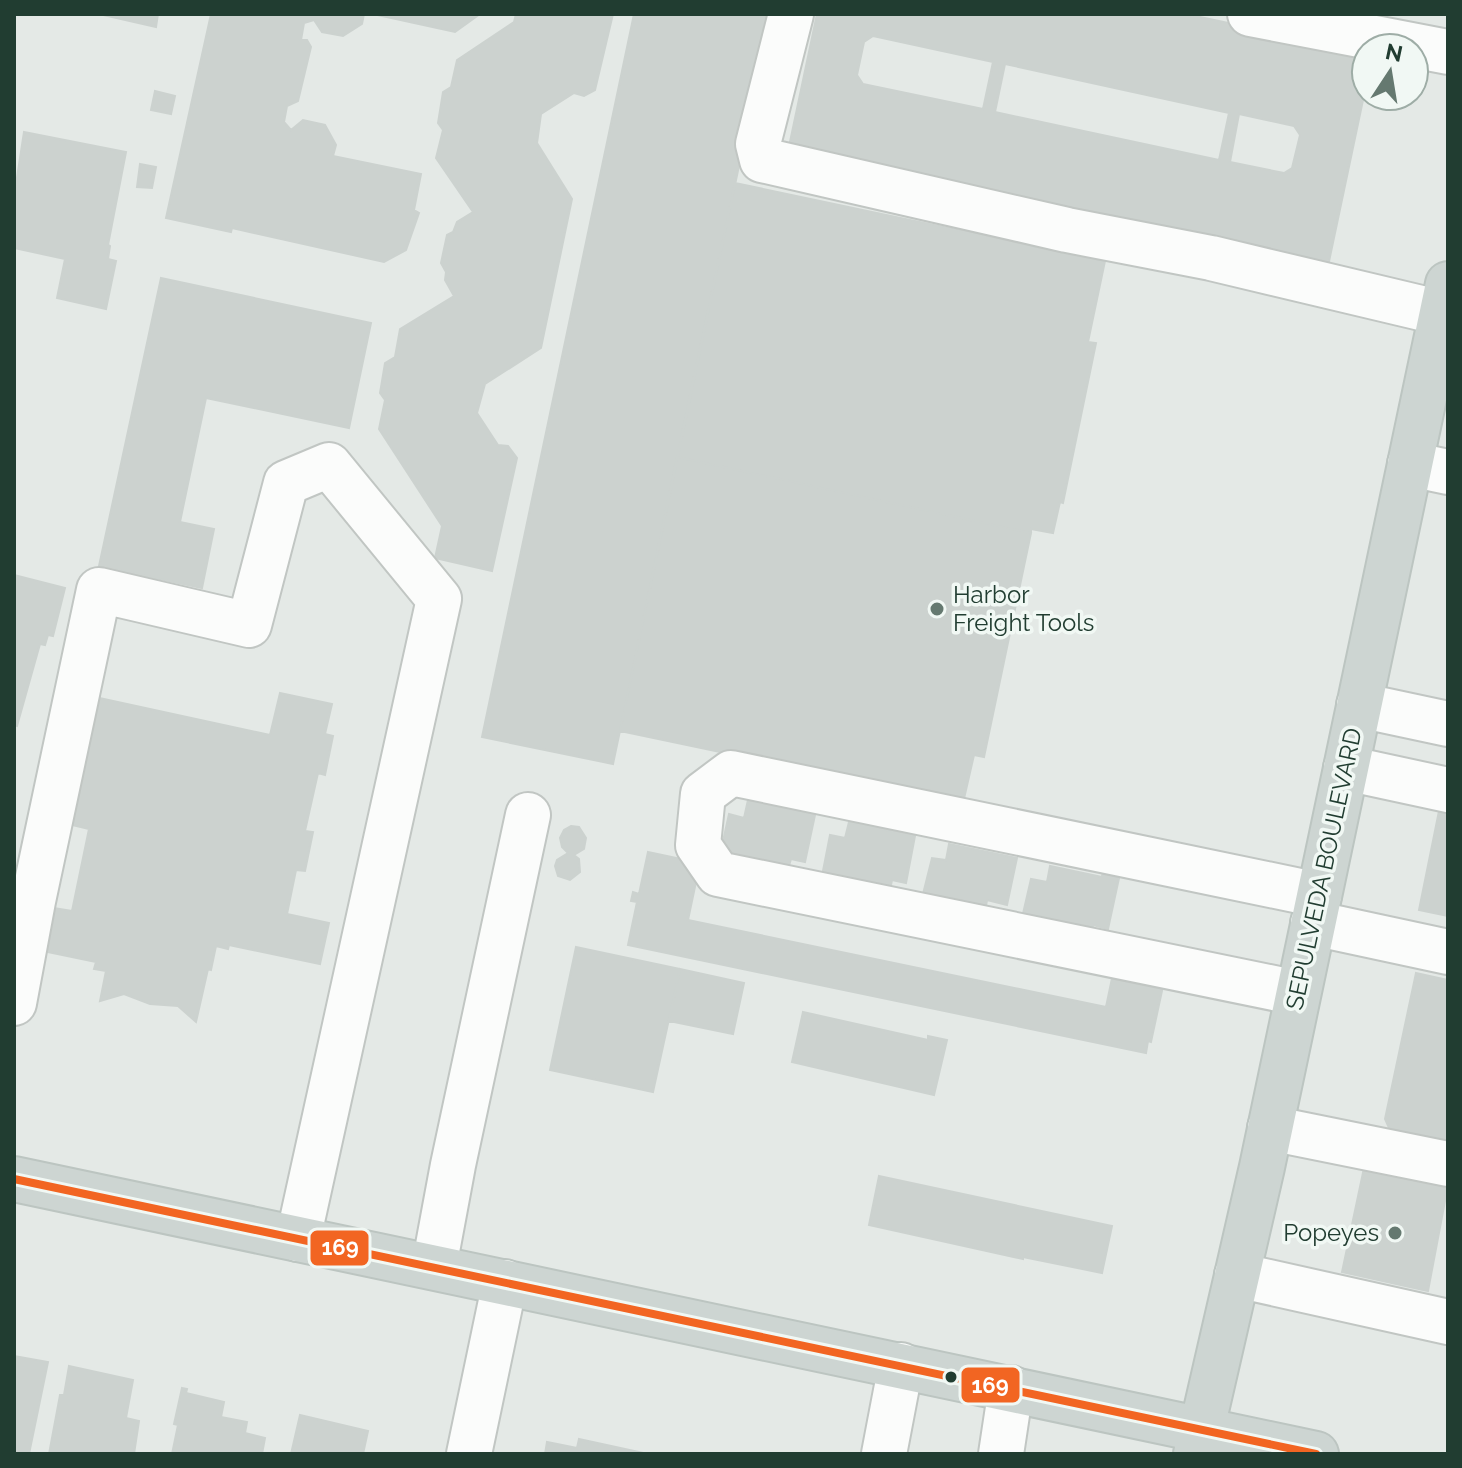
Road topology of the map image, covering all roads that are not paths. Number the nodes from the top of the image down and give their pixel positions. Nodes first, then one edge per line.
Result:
1 (791, 14) edge
2 (1250, 14) edge
3 (1448, 52) edge
4 (1444, 316) edge
5 (1429, 468) edge
6 (1359, 705) junction
7 (1448, 724) edge
8 (1346, 768) junction
9 (1448, 790) edge
10 (528, 815) dead end
11 (1316, 909) junction
12 (1448, 952) edge
13 (1298, 993) junction
14 (14, 1003) edge
15 (1270, 1128) junction
16 (1448, 1164) edge
17 (14, 1179) edge
18 (298, 1239) junction
19 (434, 1267) junction
20 (1237, 1275) junction
21 (505, 1282) junction
22 (1448, 1322) edge
23 (901, 1365) junction
24 (1011, 1388) junction
25 (1199, 1441) edge
26 (469, 1454) edge
27 (884, 1454) edge
28 (1001, 1454) edge
29 (1316, 1454) edge

1 - 4 street
2 - 3 street
4 - 5 main road, SEPULVEDA BOULEVARD
5 - 6 main road, SEPULVEDA BOULEVARD
6 - 7 street
6 - 8 main road, SEPULVEDA BOULEVARD
8 - 9 street
8 - 11 main road, SEPULVEDA BOULEVARD
10 - 19 street
11 - 12 street
11 - 13 main road, SEPULVEDA BOULEVARD
11 - 13 street
13 - 15 main road, SEPULVEDA BOULEVARD
14 - 18 street
15 - 16 street
15 - 20 main road, SEPULVEDA BOULEVARD
17 - 18 main road
18 - 19 main road
19 - 21 main road
20 - 22 street
20 - 25 main road, SEPULVEDA BOULEVARD
21 - 23 main road
21 - 26 street
23 - 24 main road
23 - 27 street
24 - 25 main road
24 - 28 street
25 - 29 main road

